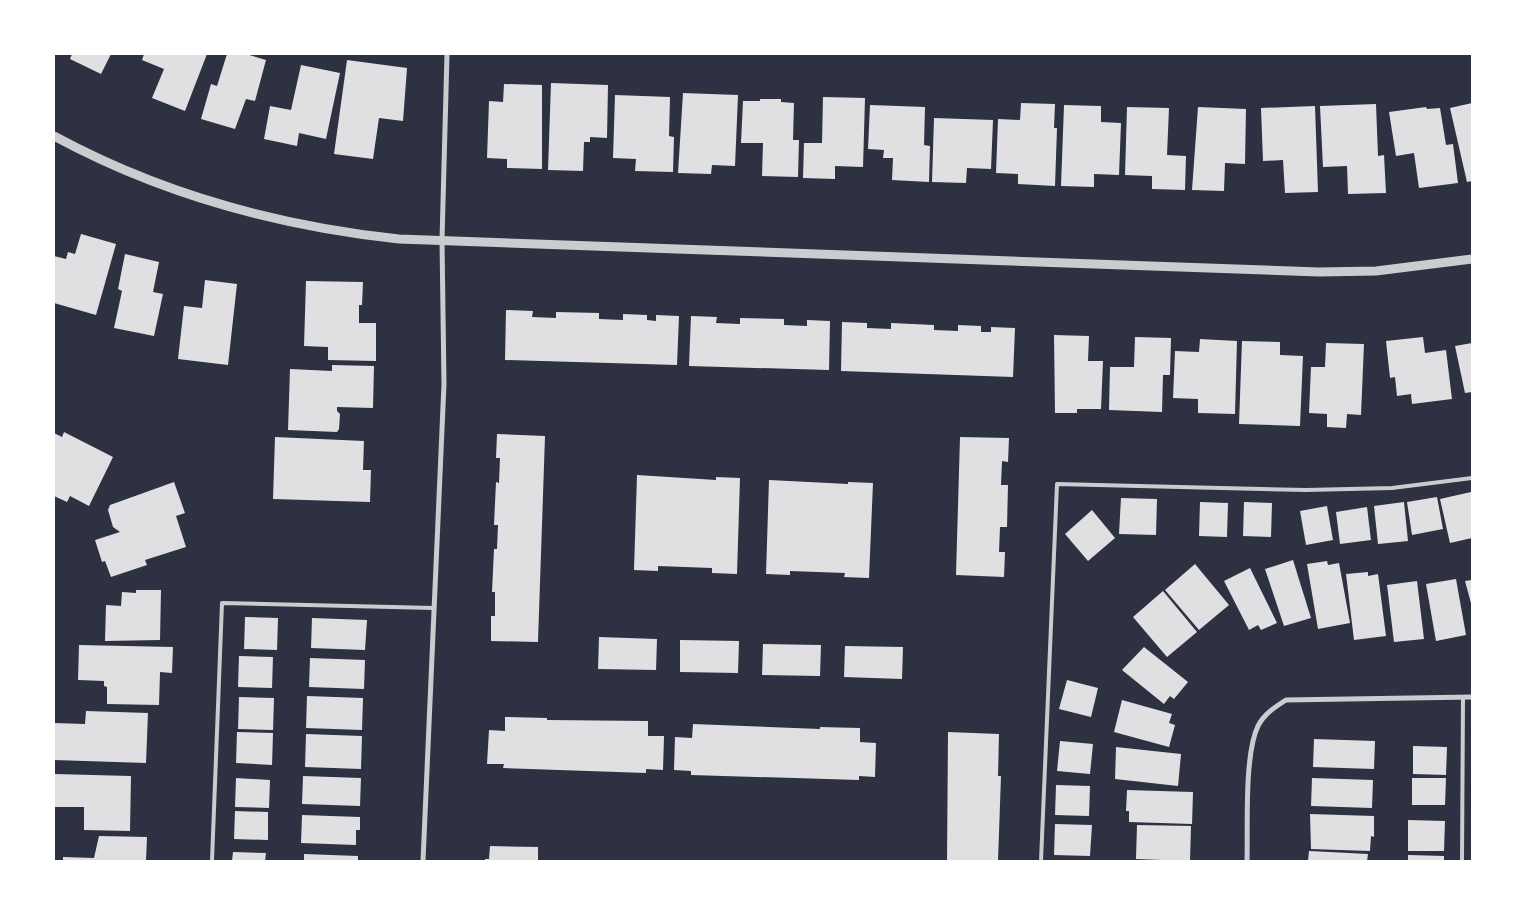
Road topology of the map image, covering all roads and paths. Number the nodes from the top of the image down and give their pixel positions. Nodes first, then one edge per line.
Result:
1 (447, 54) edge
2 (54, 136) edge
3 (442, 240) junction
4 (1472, 259) edge
5 (1472, 478) edge
6 (434, 608) junction
7 (1472, 697) edge
8 (1463, 698) junction
9 (212, 861) edge
10 (423, 861) edge
11 (1040, 861) edge
12 (1247, 861) edge
13 (1462, 861) edge

1 - 3 street
2 - 3 street
3 - 4 street
3 - 6 street
5 - 11 lane
6 - 9 lane
6 - 10 street
7 - 8 street
8 - 12 street
8 - 13 lane

